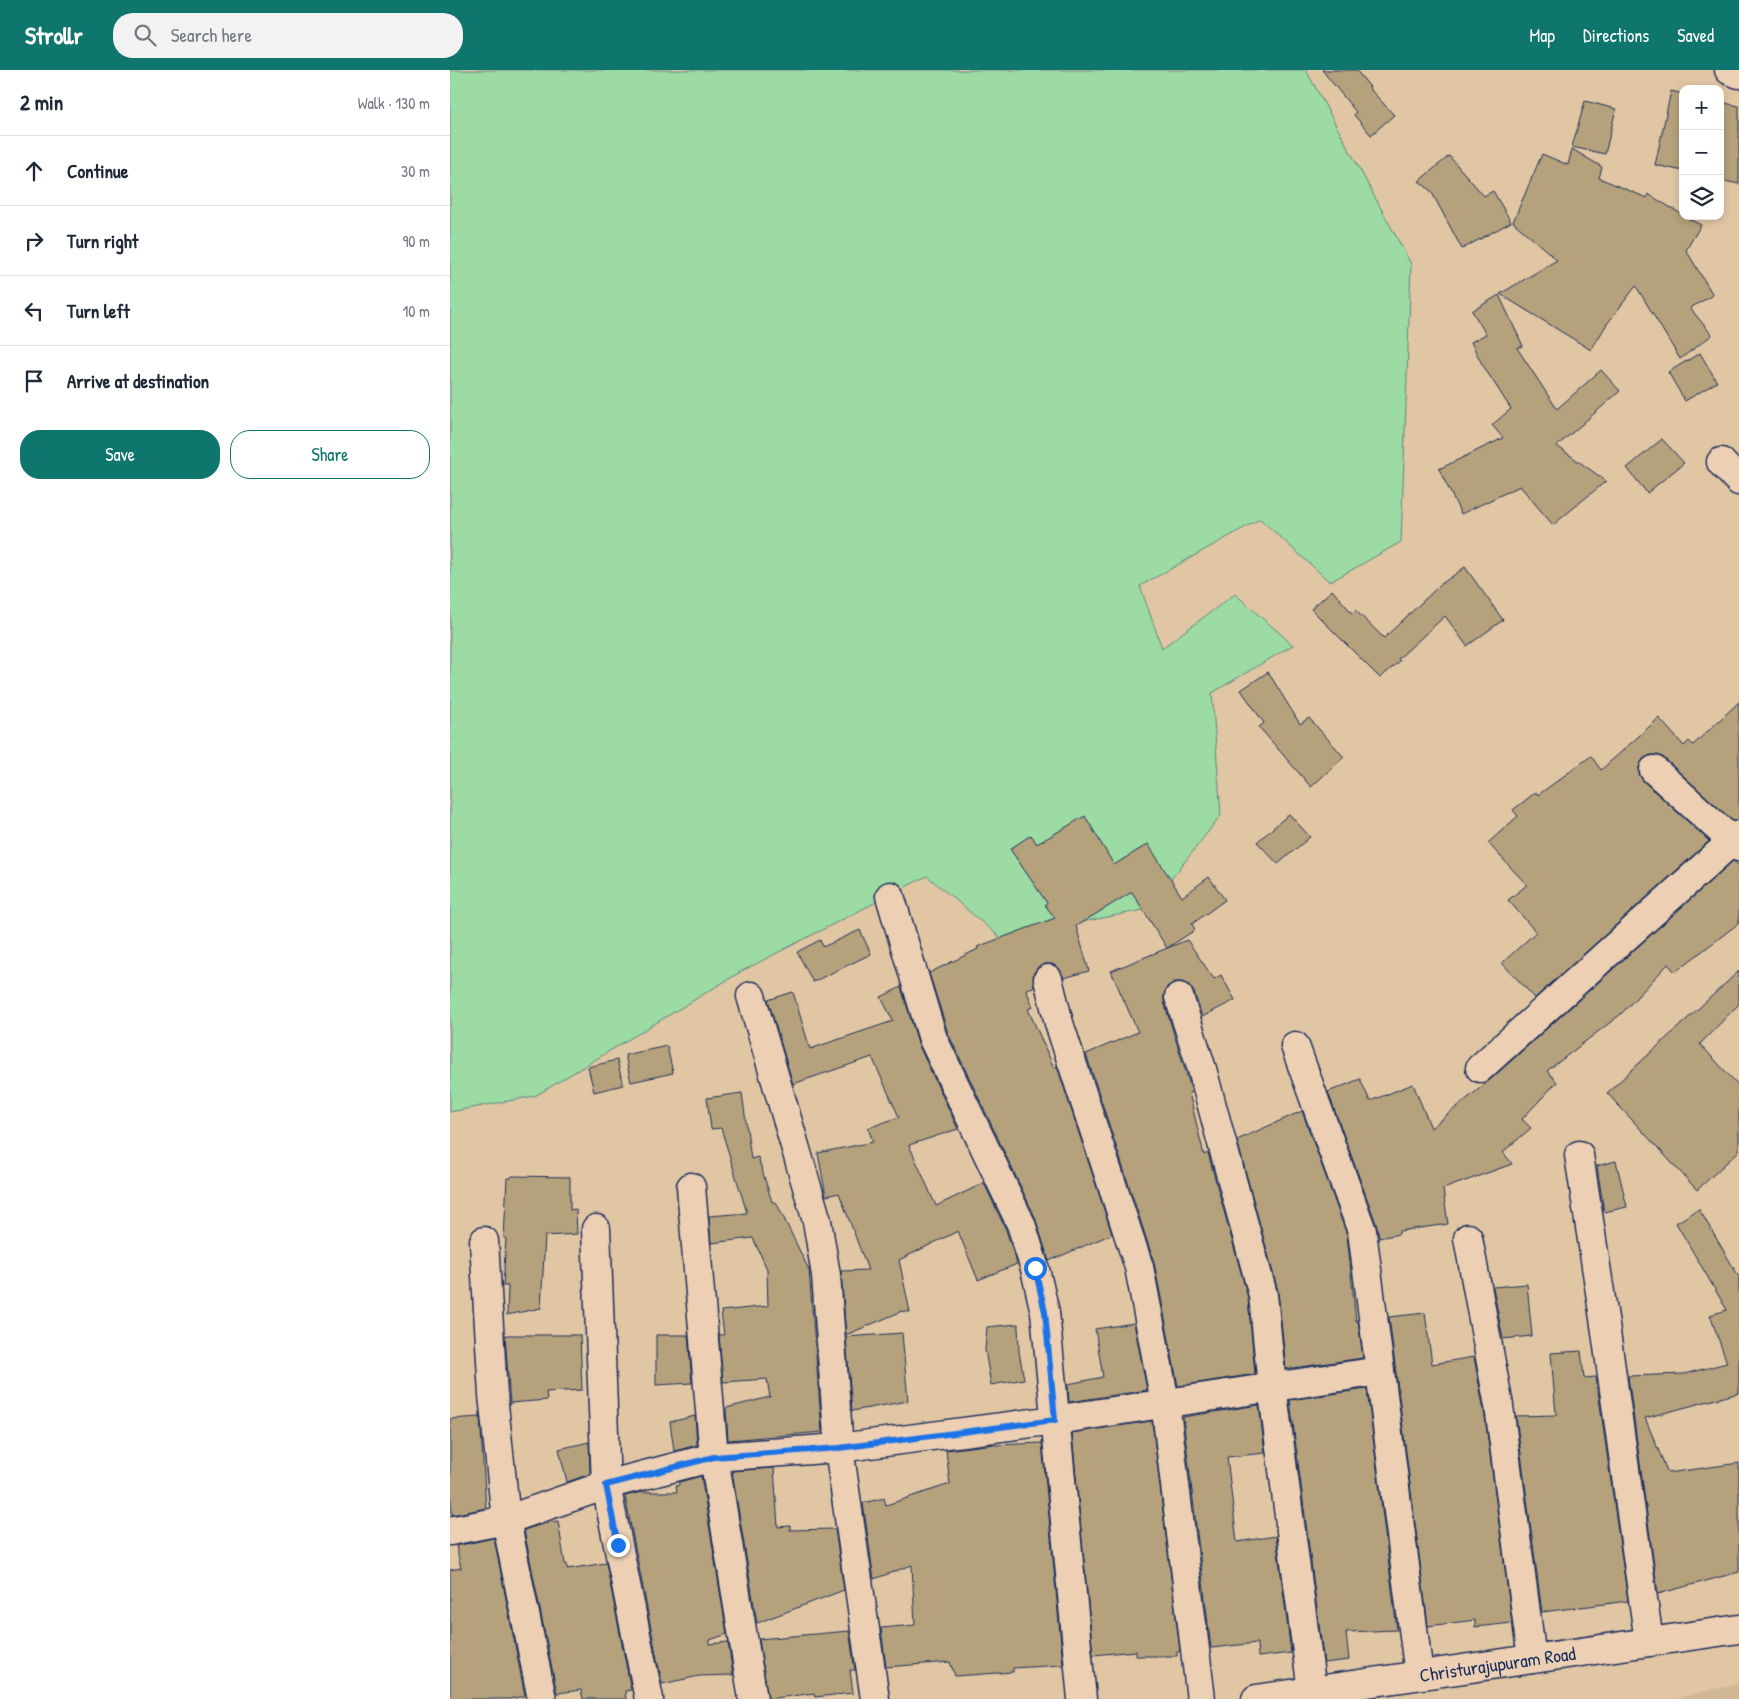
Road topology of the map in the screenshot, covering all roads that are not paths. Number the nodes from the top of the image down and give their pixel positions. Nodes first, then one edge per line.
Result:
1 (1729, 70) edge
2 (1739, 74) edge
3 (1721, 462) dead end
4 (1739, 482) edge
5 (1654, 770) dead end
6 (1737, 841) edge
7 (890, 896) dead end
8 (1048, 979) dead end
9 (751, 996) dead end
10 (1179, 997) dead end
11 (1295, 1046) dead end
12 (1480, 1068) dead end
13 (1579, 1155) dead end
14 (692, 1187) dead end
15 (596, 1230) dead end
16 (1468, 1238) dead end
17 (484, 1241) dead end
18 (1380, 1371) junction
19 (1272, 1386) junction
20 (1165, 1402) junction
21 (1055, 1420) junction
22 (839, 1448) junction
23 (714, 1457) junction
24 (606, 1485) junction
25 (506, 1520) junction
26 (450, 1531) edge
27 (1739, 1629) edge
28 (1649, 1642) junction
29 (1532, 1659) junction
30 (1419, 1675) junction
31 (1312, 1691) junction
32 (542, 1699) edge
33 (649, 1699) edge
34 (753, 1699) edge
35 (875, 1699) edge
36 (1082, 1699) edge
37 (1201, 1699) edge
38 (1256, 1699) edge

1 - 2 street
3 - 4 street
5 - 6 street
6 - 12 street
7 - 21 street
8 - 20 street
9 - 22 street
10 - 19 street
11 - 18 street
13 - 28 street
14 - 23 street
15 - 24 street
16 - 29 street
17 - 25 street
18 - 19 street
18 - 30 street
19 - 20 street
19 - 31 street
20 - 21 street
20 - 37 street
21 - 22 street
21 - 36 street
22 - 23 street
22 - 35 street
23 - 24 street
23 - 34 street
24 - 25 street
24 - 33 street
25 - 26 street
25 - 32 street
27 - 28 street, Christurajupuram Road
28 - 29 street, Christurajupuram Road
29 - 30 street, Christurajupuram Road
30 - 31 street, Christurajupuram Road
31 - 38 street, Christurajupuram Road

